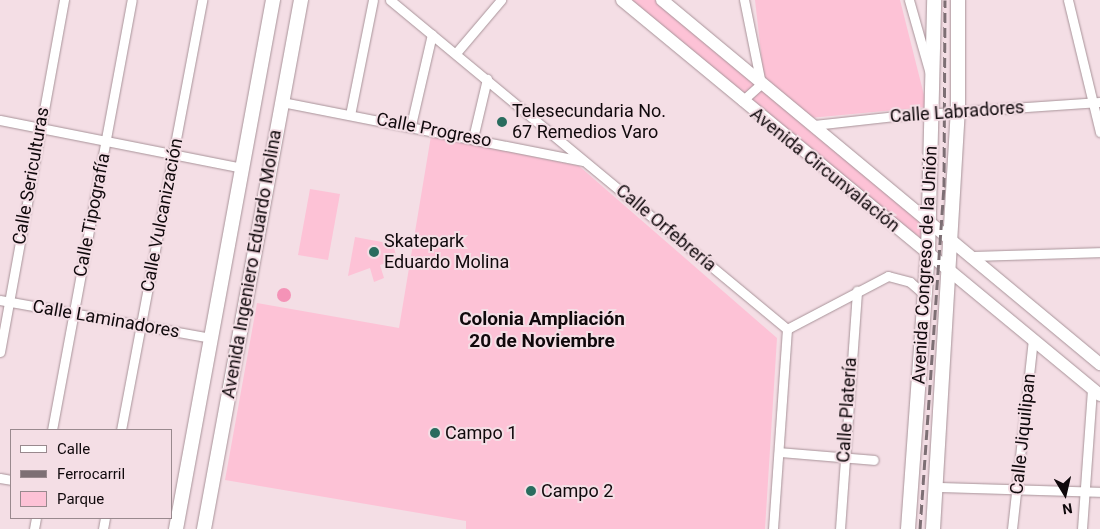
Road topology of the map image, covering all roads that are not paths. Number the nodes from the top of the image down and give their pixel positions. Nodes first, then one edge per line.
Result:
1 (64, 0) edge
2 (132, 0) edge
3 (202, 0) edge
4 (273, 0) edge
5 (301, 0) edge
6 (373, 0) edge
7 (390, 0) edge
8 (501, 0) edge
9 (622, 0) edge
10 (662, 0) edge
11 (744, 0) edge
12 (909, 0) edge
13 (934, 0) edge
14 (958, 0) edge
15 (1068, 0) edge
16 (432, 34) junction
17 (456, 53) junction
18 (487, 79) junction
19 (761, 84) junction
20 (933, 87) junction
21 (742, 101) junction
22 (282, 102) junction
23 (1096, 102) edge
24 (958, 112) junction
25 (932, 113) junction
26 (350, 115) junction
27 (0, 120) edge
28 (411, 125) junction
29 (814, 125) junction
30 (40, 127) junction
31 (1100, 132) edge
32 (473, 138) junction
33 (106, 142) junction
34 (174, 154) junction
35 (585, 161) junction
36 (243, 168) junction
37 (929, 220) junction
38 (952, 241) junction
39 (1100, 252) edge
40 (928, 253) junction
41 (969, 256) junction
42 (950, 270) junction
43 (856, 291) junction
44 (924, 294) junction
45 (0, 300) edge
46 (10, 302) junction
47 (73, 314) junction
48 (141, 325) junction
49 (787, 329) junction
50 (212, 338) junction
51 (1033, 339) junction
52 (0, 352) edge
53 (1100, 364) edge
54 (1096, 392) edge
55 (52, 429) edge
56 (121, 429) edge
57 (779, 452) junction
58 (844, 457) junction
59 (874, 460) dead end
60 (936, 487) junction
61 (1016, 490) junction
62 (1084, 492) junction
63 (1100, 492) edge
64 (176, 509) edge
65 (176, 529) edge
66 (204, 529) edge
67 (773, 529) edge
68 (840, 529) edge
69 (908, 529) edge
70 (933, 529) edge
71 (1012, 529) edge
72 (1082, 529) edge

1 - 30 street, Calle Sericulturas
2 - 33 street, Calle Tipografía
3 - 34 street, Calle Vulcanización
4 - 36 main road, Avenida Ingeniero Eduardo Molina
5 - 22 main road, Avenida Ingeniero Eduardo Molina
6 - 26 street
7 - 16 street, Calle Orfebrería
8 - 17 street
9 - 21 main road, Avenida Circunvalación
10 - 19 main road, Avenida Circunvalación
11 - 19 street
12 - 20 street
13 - 20 main road, Avenida Congreso de la Unión
14 - 24 main road, Avenida Congreso de la Unión
15 - 23 street
16 - 17 street, Calle Orfebrería
16 - 28 street
17 - 18 street, Calle Orfebrería
18 - 32 street
18 - 35 street, Calle Orfebrería
19 - 21 street
19 - 29 main road, Avenida Circunvalación
20 - 25 main road, Avenida Congreso de la Unión
21 - 40 main road, Avenida Circunvalación
22 - 26 street, Calle Progreso
22 - 66 main road, Avenida Ingeniero Eduardo Molina
23 - 24 street, Calle Labradores
23 - 31 street
24 - 25 street, Calle Labradores
24 - 38 main road, Avenida Congreso de la Unión
25 - 29 street, Calle Labradores
25 - 37 main road, Avenida Congreso de la Unión
26 - 28 street, Calle Progreso
27 - 30 street
28 - 32 street, Calle Progreso
29 - 37 main road, Avenida Circunvalación
30 - 33 street
30 - 46 street, Calle Sericulturas
32 - 35 street, Calle Progreso
33 - 34 street
33 - 47 street, Calle Tipografía
34 - 36 street
34 - 48 street, Calle Vulcanización
35 - 49 street, Calle Orfebrería
36 - 50 main road, Avenida Ingeniero Eduardo Molina
37 - 38 main road, Avenida Circunvalación
37 - 40 main road, Avenida Congreso de la Unión
38 - 41 main road, Avenida Circunvalación
38 - 42 main road, Avenida Congreso de la Unión
39 - 41 street
40 - 42 main road, Avenida Circunvalación
40 - 44 main road, Avenida Congreso de la Unión
41 - 53 main road, Avenida Circunvalación
42 - 51 main road, Avenida Circunvalación
42 - 60 main road, Avenida Congreso de la Unión
43 - 44 street
43 - 49 street
43 - 58 street, Calle Platería
44 - 69 main road, Avenida Congreso de la Unión
45 - 46 street, Calle Laminadores
46 - 47 street, Calle Laminadores
46 - 52 street, Calle Sericulturas
47 - 48 street, Calle Laminadores
47 - 55 street, Calle Tipografía
48 - 50 street, Calle Laminadores
48 - 56 street, Calle Vulcanización
49 - 57 street
50 - 64 main road, Avenida Ingeniero Eduardo Molina
51 - 54 main road, Avenida Circunvalación
51 - 61 street, Calle Jiquilipan
54 - 62 street
57 - 58 street
57 - 67 street
58 - 59 street
58 - 68 street, Calle Platería
60 - 61 street
60 - 70 main road, Avenida Congreso de la Unión
61 - 62 street
61 - 71 street, Calle Jiquilipan
62 - 63 street
62 - 72 street
64 - 65 main road, Avenida Ingeniero Eduardo Molina

